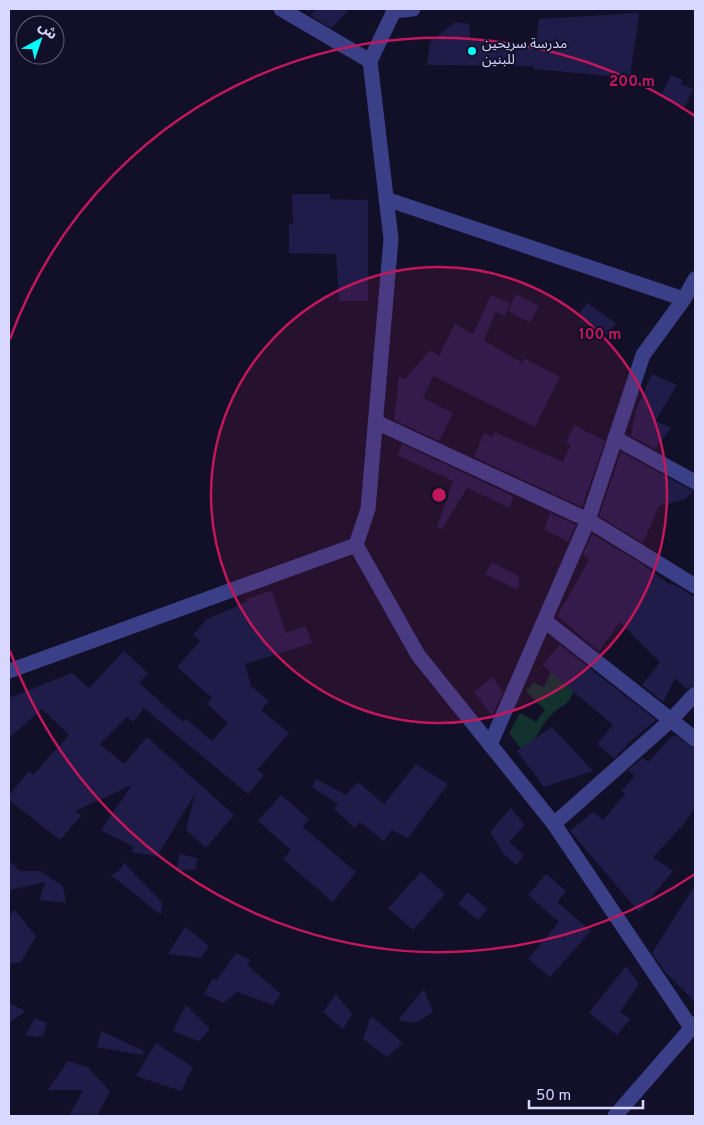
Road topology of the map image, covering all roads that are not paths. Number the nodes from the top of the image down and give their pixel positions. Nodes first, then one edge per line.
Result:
1 (282, 9) edge
2 (413, 9) edge
3 (394, 10) edge
4 (370, 61) junction
5 (386, 199) junction
6 (695, 279) edge
7 (684, 299) junction
8 (376, 422) junction
9 (615, 438) junction
10 (695, 482) edge
11 (588, 520) junction
12 (356, 545) junction
13 (695, 586) edge
14 (544, 621) junction
15 (9, 671) edge
16 (695, 694) edge
17 (671, 720) junction
18 (695, 739) edge
19 (490, 745) junction
20 (554, 824) junction
21 (694, 1026) edge
22 (615, 1116) edge

1 - 4 street
2 - 3 street
3 - 4 street
4 - 5 street
5 - 7 street
5 - 8 street
6 - 7 street
7 - 9 street
8 - 11 street
8 - 12 street
9 - 10 street
9 - 11 street
11 - 13 street
11 - 14 street
12 - 15 street
12 - 19 street
14 - 17 street
14 - 19 street
16 - 17 street
17 - 18 street
17 - 20 street
19 - 20 street
20 - 21 street
21 - 22 street

